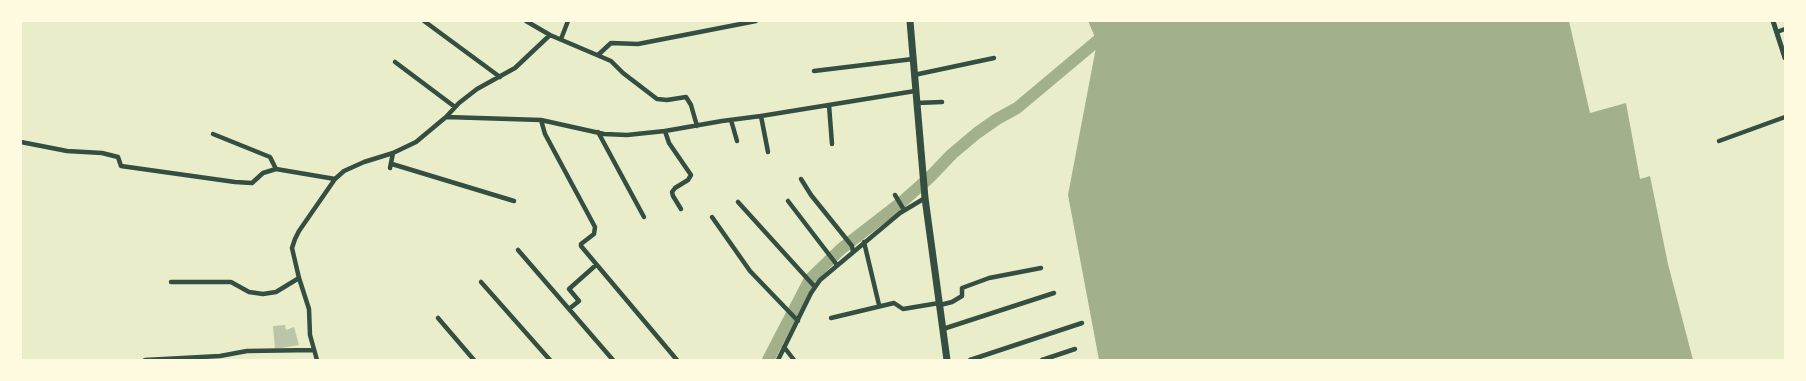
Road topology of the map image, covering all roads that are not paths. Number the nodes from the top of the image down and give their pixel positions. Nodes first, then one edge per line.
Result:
1 (424, 21) edge
2 (526, 21) edge
3 (568, 21) edge
4 (756, 21) edge
5 (910, 21) edge
6 (1773, 21) edge
7 (1785, 29) edge
8 (1777, 32) junction
9 (550, 35) junction
10 (561, 39) junction
11 (598, 55) junction
12 (994, 58) dead end
13 (1785, 58) edge
14 (913, 59) junction
15 (395, 62) dead end
16 (814, 70) dead end
17 (914, 75) junction
18 (500, 77) junction
19 (915, 91) junction
20 (942, 102) dead end
21 (916, 103) junction
22 (829, 105) junction
23 (456, 107) junction
24 (761, 116) junction
25 (446, 117) junction
26 (1785, 117) edge
27 (541, 120) junction
28 (731, 120) junction
29 (697, 126) junction
30 (665, 131) junction
31 (598, 132) junction
32 (212, 134) dead end
33 (737, 141) dead end
34 (21, 142) edge
35 (1719, 142) dead end
36 (832, 144) dead end
37 (768, 152) dead end
38 (393, 153) junction
39 (276, 169) junction
40 (801, 178) dead end
41 (335, 179) junction
42 (925, 195) junction
43 (897, 197) dead end
44 (514, 201) dead end
45 (788, 201) dead end
46 (738, 202) dead end
47 (903, 207) junction
48 (681, 209) dead end
49 (644, 217) dead end
50 (712, 217) dead end
51 (864, 242) junction
52 (853, 249) junction
53 (518, 250) dead end
54 (836, 263) junction
55 (596, 265) junction
56 (1041, 268) dead end
57 (298, 278) junction
58 (171, 282) dead end
59 (482, 282) dead end
60 (814, 285) junction
61 (1054, 294) dead end
62 (940, 304) junction
63 (879, 305) junction
64 (569, 309) junction
65 (438, 318) dead end
66 (831, 318) dead end
67 (796, 319) junction
68 (1082, 323) dead end
69 (943, 329) junction
70 (784, 347) junction
71 (1075, 349) dead end
72 (314, 350) junction
73 (145, 360) edge
74 (317, 360) edge
75 (474, 360) edge
76 (550, 360) edge
77 (613, 360) edge
78 (678, 360) edge
79 (778, 360) edge
80 (794, 360) edge
81 (947, 360) edge
82 (970, 360) edge
83 (1042, 360) edge

1 - 18 street
2 - 9 street
3 - 10 street
4 - 11 street
5 - 14 highway
6 - 8 street
7 - 8 street
8 - 13 street
9 - 10 street
9 - 18 street
10 - 11 street
11 - 29 street
12 - 17 street
14 - 16 street
14 - 17 highway
15 - 23 street
17 - 19 highway
18 - 23 street
19 - 21 highway
19 - 22 street
20 - 21 street
21 - 42 highway
22 - 24 street
22 - 36 street
23 - 25 street
24 - 28 street
24 - 37 street
25 - 27 street
25 - 38 street
26 - 35 street
27 - 31 street
27 - 55 street
28 - 29 street
28 - 33 street
29 - 30 street
30 - 31 street
30 - 48 street
31 - 49 street
32 - 39 street
34 - 39 street
38 - 41 street
38 - 44 street
39 - 41 street
40 - 52 street
41 - 57 street
42 - 47 street
42 - 62 highway
43 - 47 street
45 - 54 street
46 - 60 street
47 - 51 street
50 - 67 street
51 - 52 street
51 - 63 street
52 - 54 street
53 - 64 street
54 - 60 street
55 - 64 street
55 - 78 street
56 - 62 street
57 - 58 street
57 - 72 street
59 - 76 street
60 - 67 street
61 - 69 street
62 - 63 street
62 - 69 highway
63 - 66 street
64 - 77 street
65 - 75 street
67 - 70 street
68 - 82 street
69 - 81 highway
70 - 79 street
70 - 80 street
71 - 83 street
72 - 73 street
72 - 74 street

